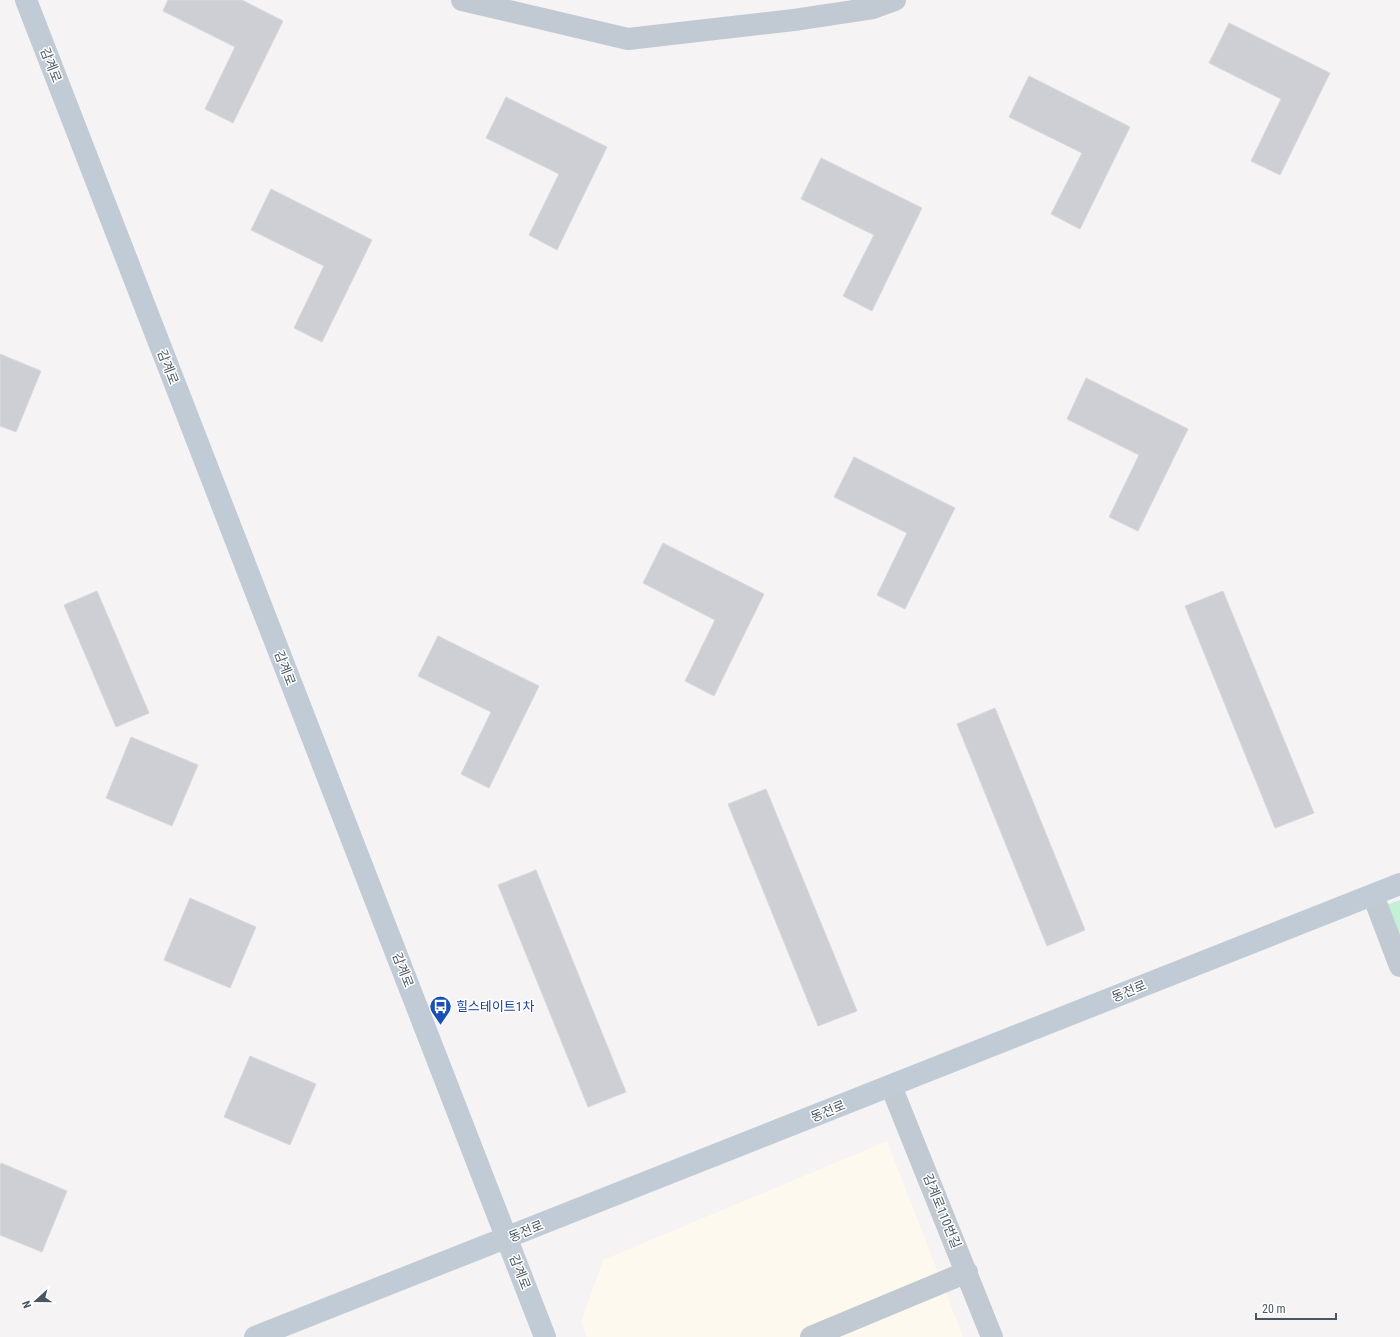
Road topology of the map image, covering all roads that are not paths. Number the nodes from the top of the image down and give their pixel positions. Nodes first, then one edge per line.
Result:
1 (26, 0) edge
2 (462, 0) edge
3 (895, 0) edge
4 (871, 4) edge
5 (1400, 884) edge
6 (1373, 895) junction
7 (1400, 966) edge
8 (891, 1086) junction
9 (507, 1238) junction
10 (967, 1272) junction
11 (255, 1337) edge
12 (545, 1337) edge
13 (811, 1337) edge
14 (992, 1337) edge

1 - 9 main road, 감계로
2 - 4 street
3 - 4 street
5 - 6 main road, 동전로
6 - 7 street
6 - 8 main road, 동전로
8 - 9 main road, 동전로
8 - 10 street, 감계로110번길
9 - 11 main road, 동전로
9 - 12 main road, 감계로
10 - 13 street
10 - 14 street, 감계로110번길

